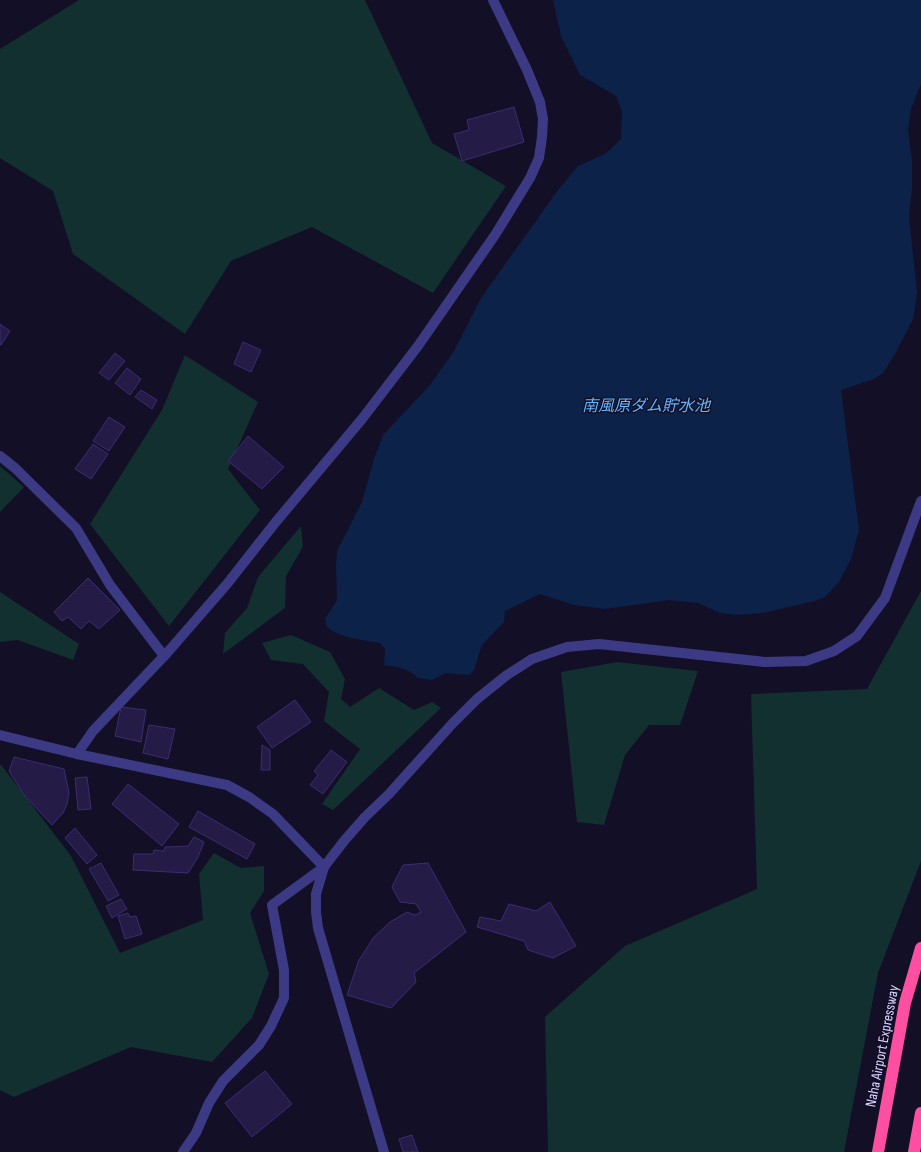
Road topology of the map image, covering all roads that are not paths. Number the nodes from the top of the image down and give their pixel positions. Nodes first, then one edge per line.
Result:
1 (493, 0) edge
2 (0, 456) edge
3 (921, 501) edge
4 (164, 656) junction
5 (0, 735) edge
6 (77, 754) junction
7 (324, 867) junction
8 (921, 948) edge
9 (921, 1113) edge
10 (878, 1151) edge
11 (183, 1152) edge
12 (384, 1152) edge
13 (914, 1152) edge

1 - 4 street
2 - 4 street
3 - 7 street
4 - 6 street
5 - 6 street
6 - 7 street
7 - 11 street
7 - 12 street
8 - 10 highway, Naha Airport Expressway
9 - 13 highway

